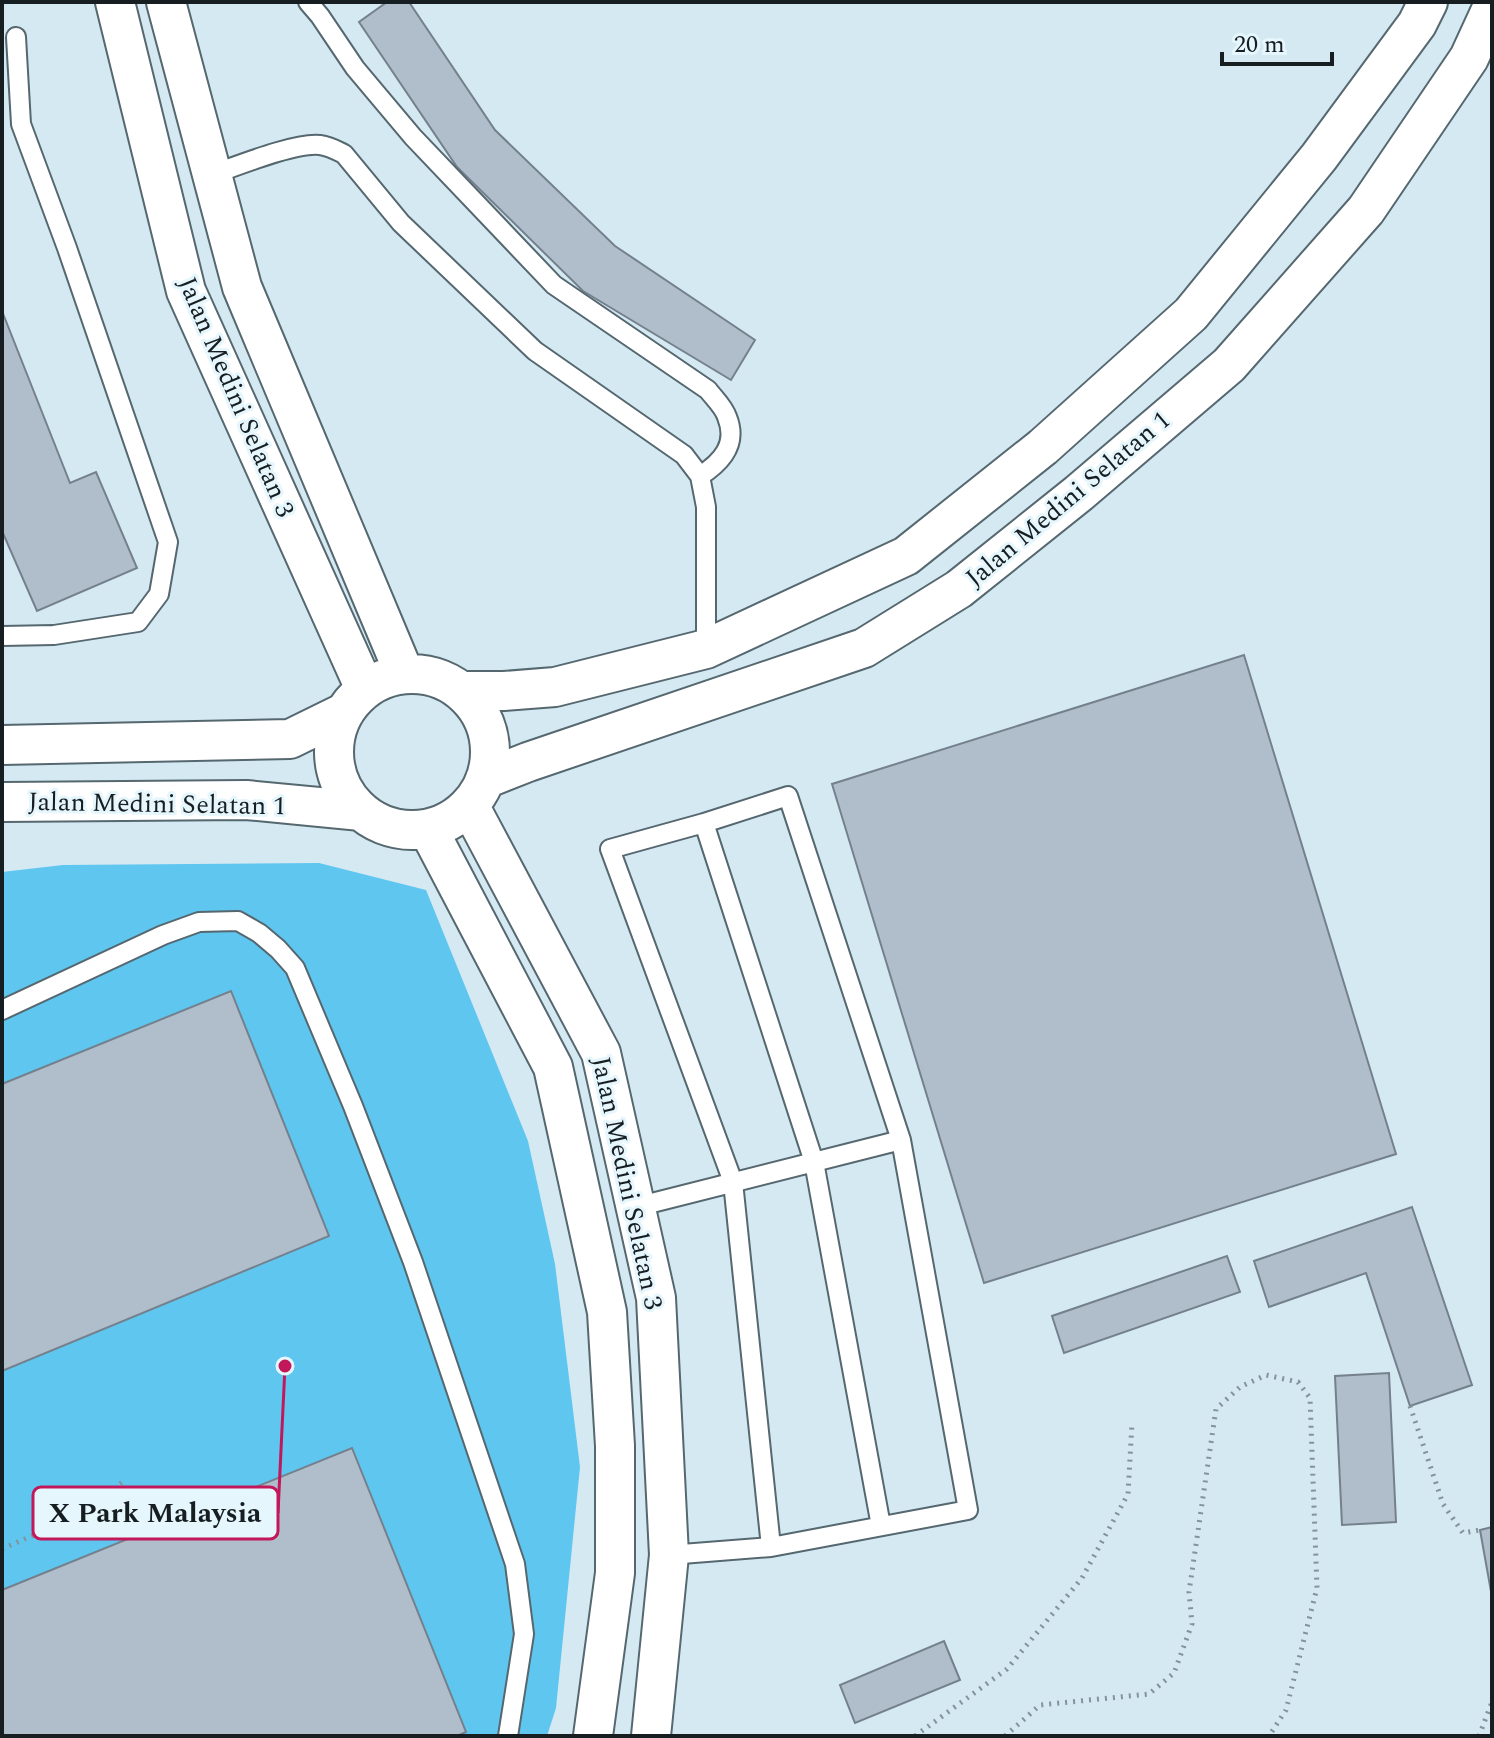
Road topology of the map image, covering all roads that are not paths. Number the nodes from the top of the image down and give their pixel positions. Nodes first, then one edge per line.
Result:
1 (115, 2) edge
2 (166, 2) edge
3 (308, 2) edge
4 (1428, 2) edge
5 (1492, 8) edge
6 (16, 37) dead end
7 (211, 175) junction
8 (700, 476) junction
9 (2, 636) edge
10 (706, 649) junction
11 (404, 673) junction
12 (461, 691) junction
13 (355, 700) junction
14 (2, 745) edge
15 (477, 792) junction
16 (2, 802) edge
17 (361, 811) junction
18 (704, 823) junction
19 (428, 829) junction
20 (2, 1010) edge
21 (901, 1140) junction
22 (814, 1162) junction
23 (733, 1182) junction
24 (640, 1223) junction
25 (607, 1312) junction
26 (881, 1526) junction
27 (771, 1547) junction
28 (669, 1555) junction
29 (508, 1736) edge
30 (593, 1736) edge
31 (651, 1736) edge

1 - 13 street, Jalan Medini Selatan 3
2 - 7 street, Jalan Medini Selatan 3
3 - 8 lane
4 - 10 street
5 - 15 street, Jalan Medini Selatan 1
6 - 9 lane
7 - 8 lane
7 - 11 street, Jalan Medini Selatan 3
8 - 10 lane
10 - 12 street
11 - 12 street
11 - 13 street
12 - 15 street
13 - 14 street
13 - 17 street
15 - 19 street
15 - 24 street, Jalan Medini Selatan 3
16 - 17 street, Jalan Medini Selatan 1
17 - 19 street
18 - 21 lane
18 - 22 lane
18 - 23 lane
19 - 25 street, Jalan Medini Selatan 3
20 - 29 lane
21 - 22 lane
21 - 26 lane
22 - 23 lane
22 - 26 lane
23 - 24 lane
23 - 27 lane
24 - 25 street
24 - 28 street, Jalan Medini Selatan 3
25 - 30 street, Jalan Medini Selatan 3
26 - 27 lane
27 - 28 lane
28 - 31 street, Jalan Medini Selatan 3

